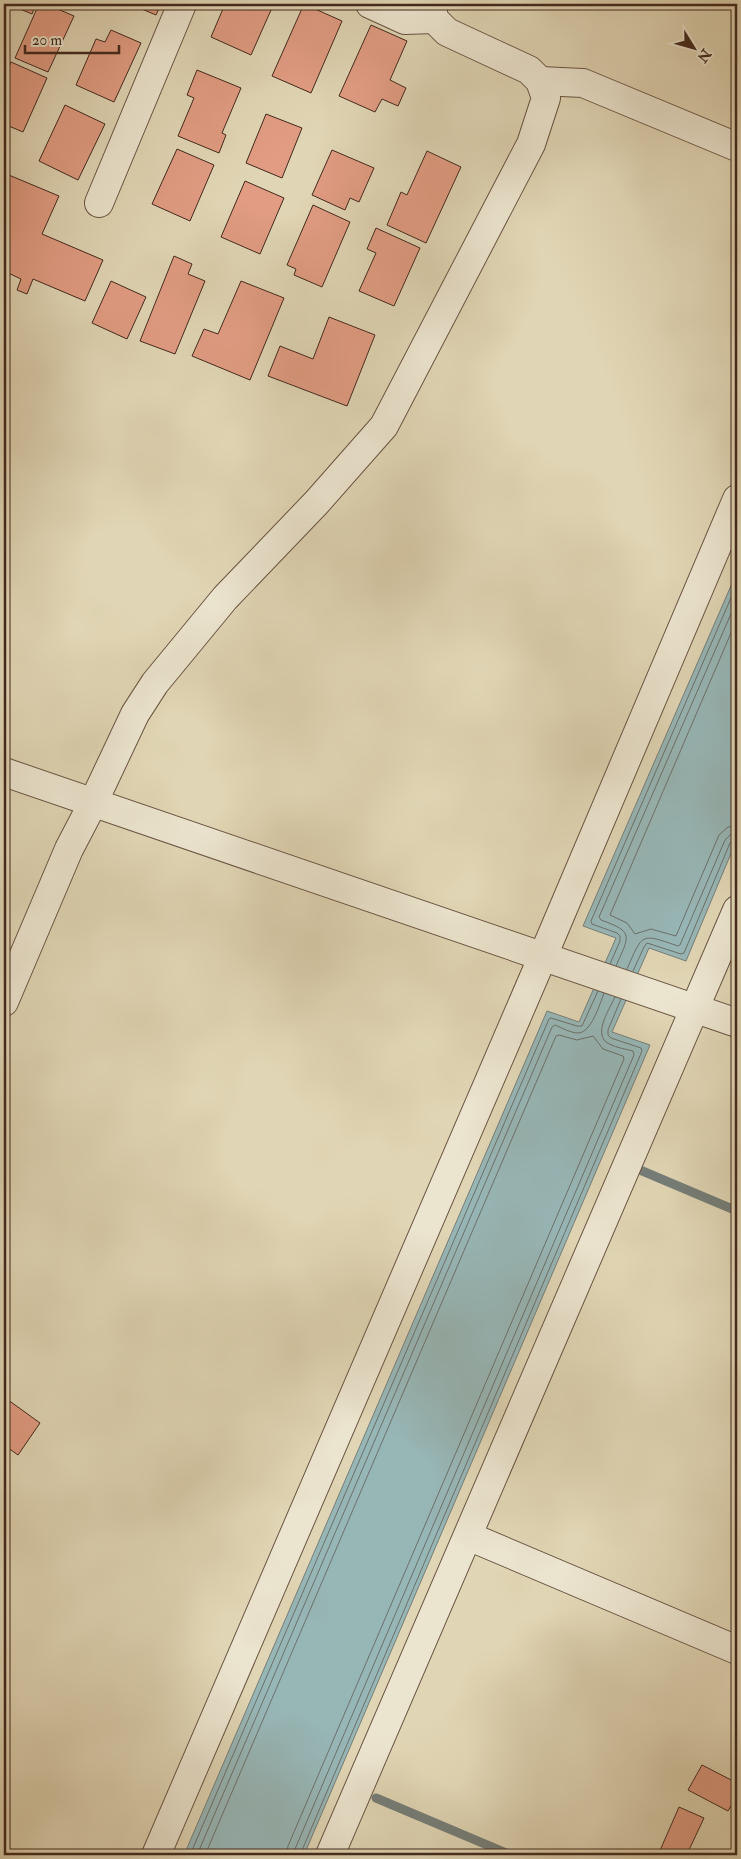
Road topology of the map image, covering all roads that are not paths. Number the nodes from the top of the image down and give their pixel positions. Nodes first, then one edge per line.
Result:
1 (182, 4) edge
2 (370, 4) edge
3 (433, 11) edge
4 (540, 81) junction
5 (737, 147) edge
6 (99, 203) dead end
7 (737, 499) edge
8 (4, 772) edge
9 (93, 803) junction
10 (737, 910) edge
11 (543, 956) junction
12 (4, 1002) edge
13 (695, 1008) junction
14 (737, 1023) edge
15 (468, 1536) junction
16 (737, 1650) edge
17 (156, 1855) edge
18 (330, 1855) edge

1 - 6 street
2 - 3 street
3 - 4 street
4 - 5 street
4 - 9 street
7 - 11 street
8 - 9 street
9 - 11 street
9 - 12 street
10 - 13 street
11 - 13 street
11 - 17 street
13 - 14 street
13 - 15 street
15 - 16 street
15 - 18 street

